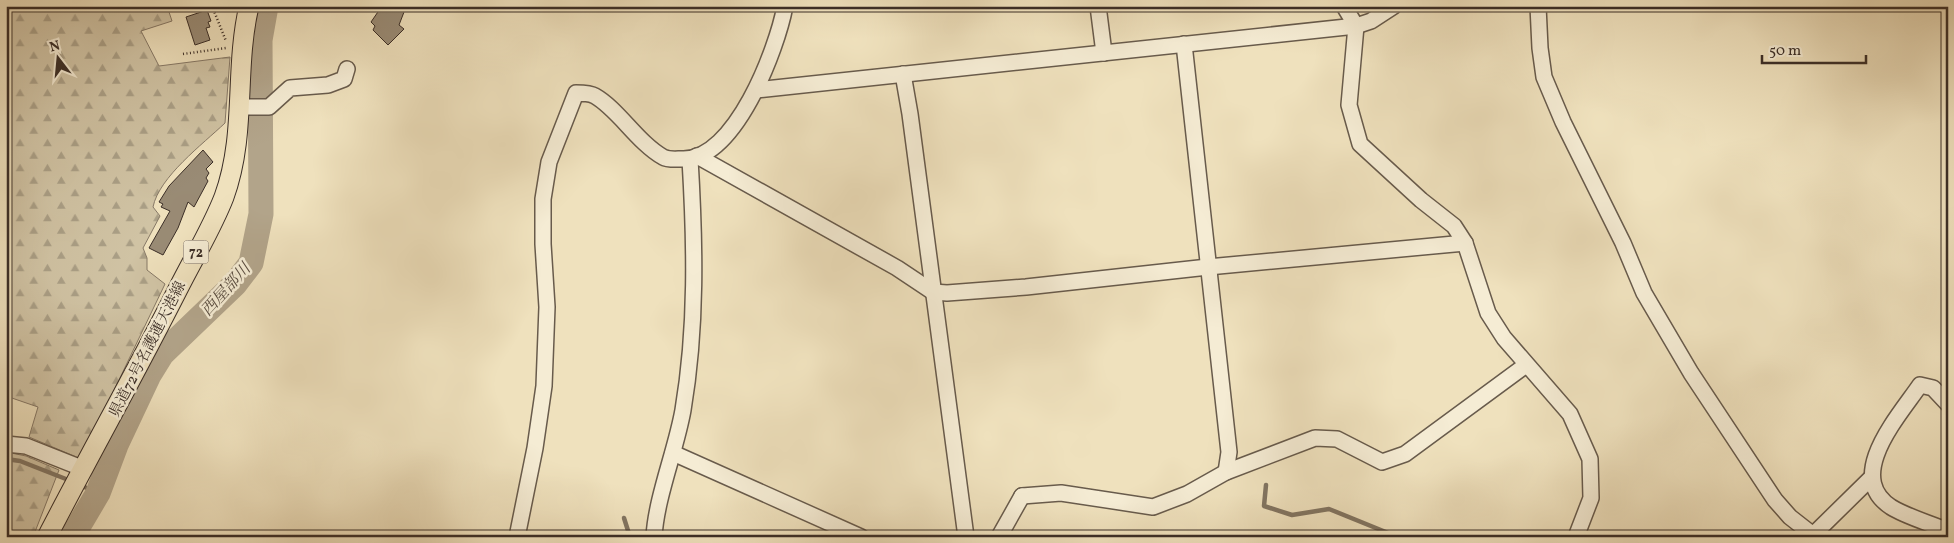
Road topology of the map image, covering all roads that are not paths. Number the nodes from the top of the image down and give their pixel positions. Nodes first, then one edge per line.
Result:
1 (248, 6) edge
2 (785, 6) edge
3 (1098, 6) edge
4 (1344, 6) edge
5 (1394, 6) edge
6 (1538, 6) edge
7 (1356, 26) junction
8 (1184, 44) junction
9 (1104, 53) junction
10 (347, 69) dead end
11 (903, 74) junction
12 (756, 90) junction
13 (244, 106) junction
14 (694, 158) junction
15 (1465, 243) junction
16 (1208, 266) junction
17 (933, 292) junction
18 (1526, 365) junction
19 (1948, 404) edge
20 (6, 444) edge
21 (673, 453) junction
22 (1226, 472) junction
23 (1872, 477) junction
24 (77, 481) junction
25 (1022, 496) junction
26 (1948, 531) edge
27 (47, 537) edge
28 (517, 537) edge
29 (654, 537) edge
30 (861, 537) edge
31 (966, 537) edge
32 (999, 537) edge
33 (1011, 537) edge
34 (1576, 537) edge

1 - 13 main road, 県道72号名護運天港線 / 72
2 - 12 street
3 - 9 street
4 - 7 street
5 - 7 street
6 - 23 street
7 - 8 street
7 - 15 street
8 - 9 street
8 - 16 street
9 - 11 street
10 - 13 street
11 - 12 street
11 - 17 street
12 - 14 street
13 - 24 main road, 県道72号名護運天港線 / 72
14 - 17 street
14 - 21 street
14 - 28 street
15 - 16 street
15 - 18 street
16 - 17 street
16 - 22 street
17 - 31 street
18 - 22 street
18 - 34 street
19 - 23 street
20 - 24 street
21 - 29 street
21 - 30 street
22 - 25 street
23 - 26 street
24 - 27 main road, 県道72号名護運天港線 / 72
25 - 32 street
25 - 33 street

